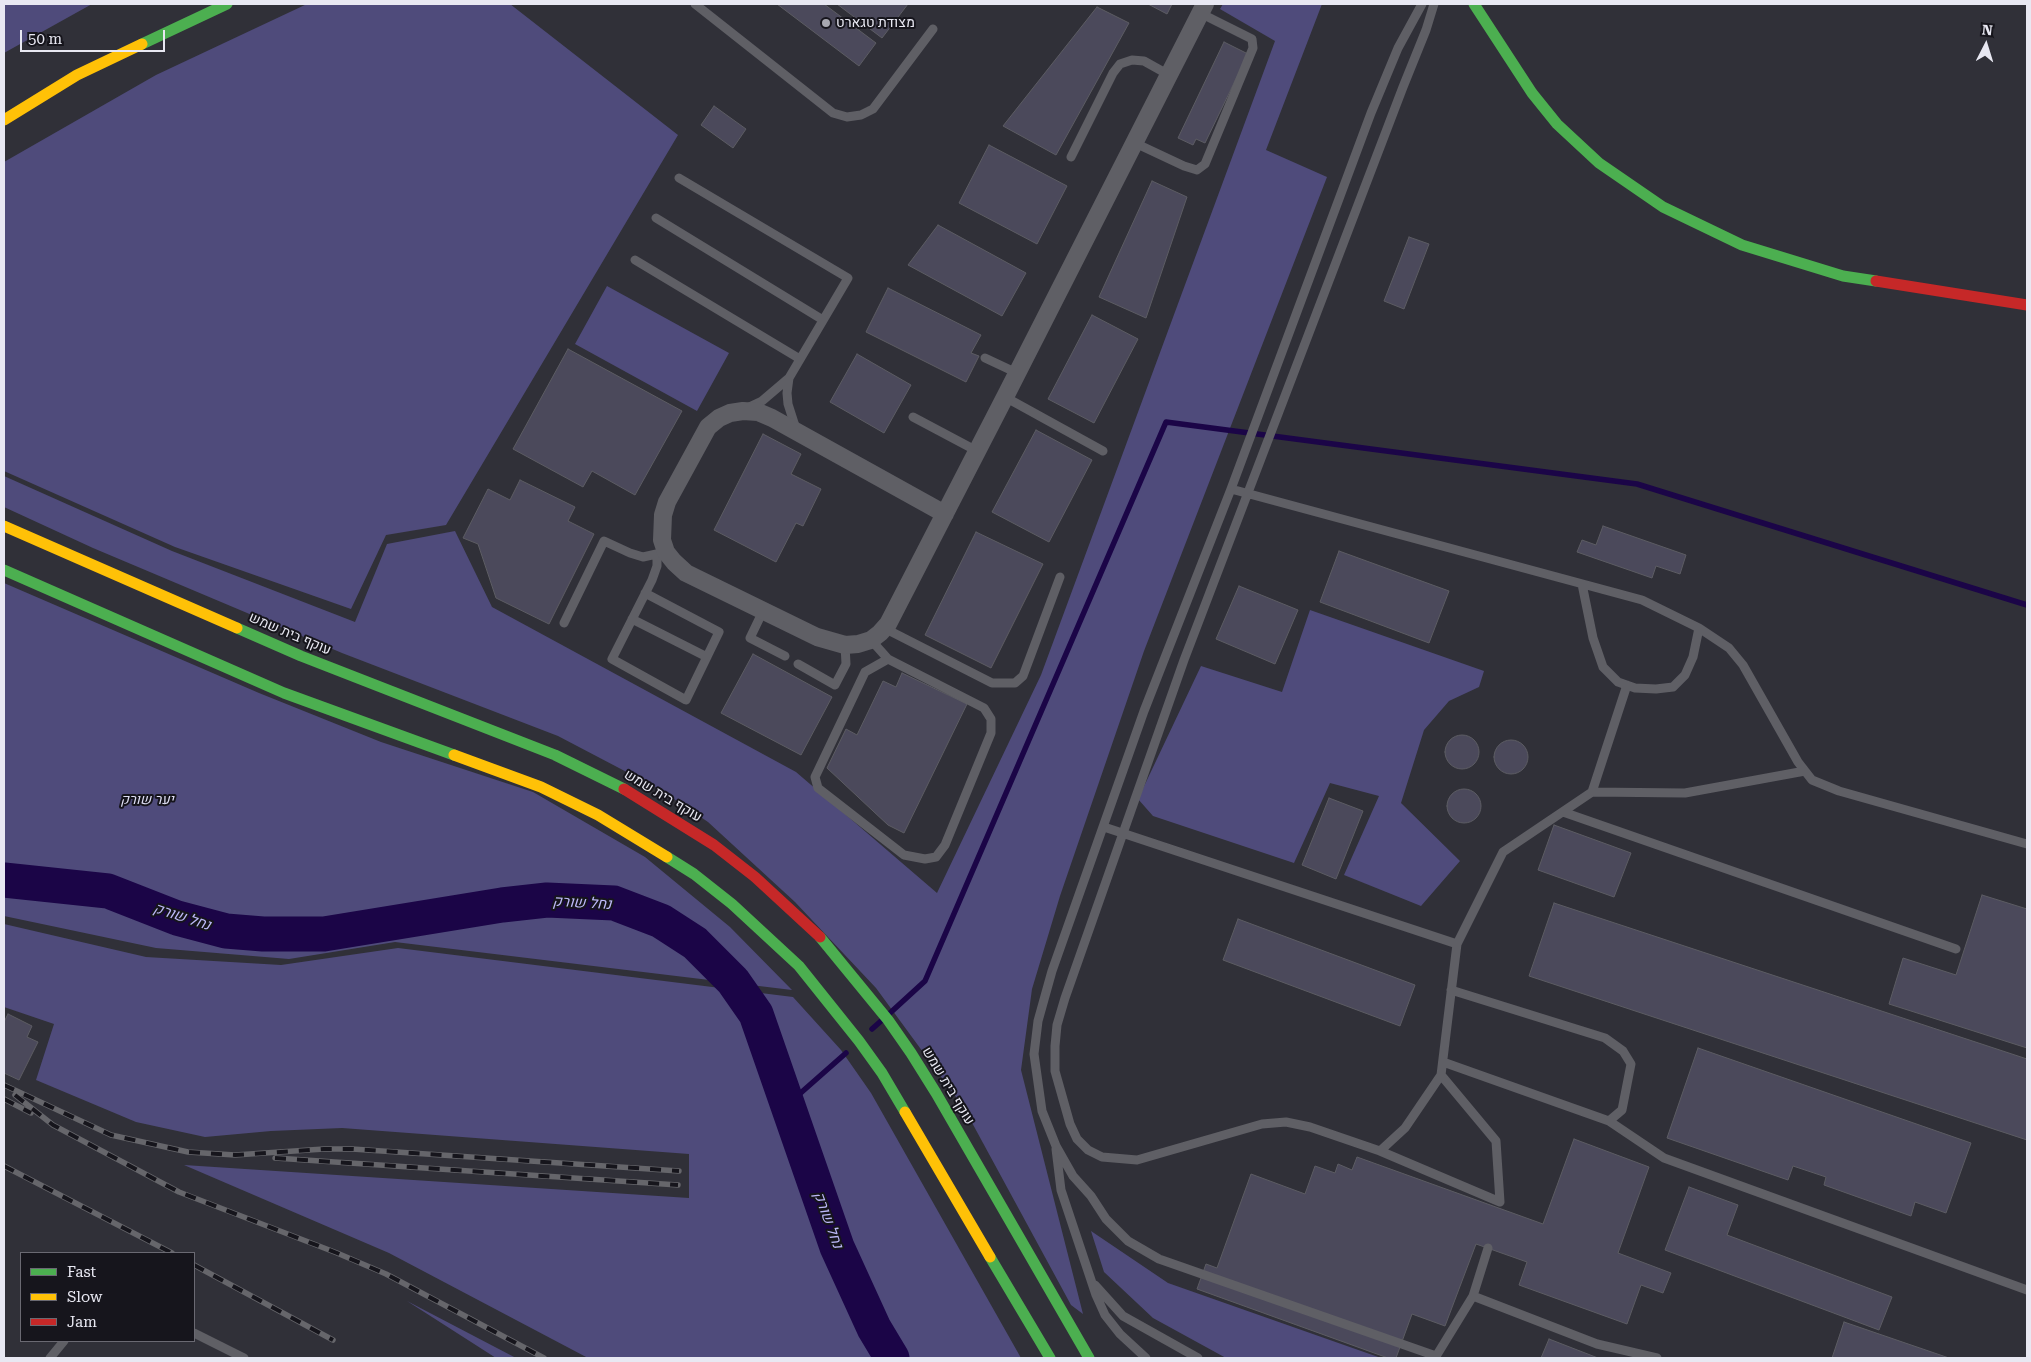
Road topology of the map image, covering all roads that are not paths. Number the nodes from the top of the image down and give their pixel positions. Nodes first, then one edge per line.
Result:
1 (227, 4) edge
2 (695, 4) edge
3 (1422, 4) edge
4 (1434, 4) edge
5 (1474, 4) edge
6 (1203, 8) edge
7 (933, 29) dead end
8 (1169, 75) junction
9 (4, 120) edge
10 (1134, 143) junction
11 (1071, 157) dead end
12 (679, 178) dead end
13 (656, 218) dead end
14 (635, 260) dead end
15 (2027, 305) edge
16 (823, 320) junction
17 (986, 358) dead end
18 (800, 360) junction
19 (1017, 373) junction
20 (789, 378) junction
21 (1005, 398) junction
22 (743, 411) junction
23 (913, 417) dead end
24 (798, 432) junction
25 (977, 451) junction
26 (1103, 451) dead end
27 (1231, 489) junction
28 (1248, 495) junction
29 (945, 514) junction
30 (4, 526) edge
31 (662, 553) junction
32 (4, 570) edge
33 (1060, 577) dead end
34 (1582, 584) junction
35 (645, 593) junction
36 (763, 611) junction
37 (632, 619) junction
38 (564, 623) dead end
39 (1699, 628) junction
40 (877, 634) junction
41 (844, 645) junction
42 (784, 656) dead end
43 (707, 658) junction
44 (888, 660) junction
45 (798, 664) dead end
46 (1627, 685) junction
47 (1805, 771) junction
48 (1592, 792) junction
49 (1563, 812) junction
50 (1104, 827) junction
51 (1123, 834) junction
52 (2027, 844) edge
53 (1457, 944) junction
54 (1956, 948) dead end
55 (1451, 990) junction
56 (1443, 1062) junction
57 (1441, 1075) junction
58 (1608, 1121) junction
59 (1056, 1146) junction
60 (1380, 1151) junction
61 (1488, 1248) dead end
62 (1091, 1281) junction
63 (2027, 1290) edge
64 (1473, 1296) junction
65 (195, 1334) edge
66 (63, 1342) edge
67 (1436, 1357) edge
68 (50, 1358) edge
69 (244, 1358) edge
70 (1050, 1358) edge
71 (1089, 1358) edge
72 (1146, 1358) edge
73 (1198, 1358) edge
74 (1657, 1358) edge

1 - 9 main road
2 - 7 lane
3 - 27 lane
4 - 28 lane
5 - 15 main road
6 - 8 street
6 - 10 lane
8 - 10 street
8 - 11 lane
10 - 19 street
12 - 16 lane
13 - 16 lane
14 - 18 lane
16 - 18 lane
17 - 19 lane
18 - 20 lane
19 - 21 street
20 - 22 lane
20 - 24 lane
21 - 25 street
21 - 26 lane
22 - 24 street
22 - 31 street
23 - 25 lane
24 - 29 street
25 - 29 street
27 - 28 lane
27 - 50 lane
28 - 34 lane
28 - 51 lane
29 - 40 street
30 - 71 main road, עוקף בית שמש
31 - 35 lane
31 - 36 street
31 - 38 lane
32 - 70 main road
33 - 40 lane
34 - 39 lane
34 - 46 lane
35 - 37 lane
35 - 43 lane
36 - 41 street
36 - 42 lane
37 - 43 lane
37 - 43 lane
39 - 46 lane
39 - 47 lane
40 - 41 street
40 - 44 lane
41 - 45 lane
44 - 44 lane
46 - 48 lane
47 - 48 lane
47 - 52 lane
48 - 49 lane
49 - 53 lane
49 - 54 lane
50 - 51 lane
50 - 59 lane
51 - 53 lane
51 - 60 lane
53 - 55 lane
55 - 56 lane
55 - 58 lane
56 - 57 lane
56 - 58 lane
57 - 60 lane
57 - 60 lane
58 - 63 lane
59 - 62 lane
59 - 67 lane
61 - 64 lane
62 - 72 lane
62 - 73 lane
64 - 67 lane
64 - 74 lane
65 - 69 lane
66 - 68 lane

